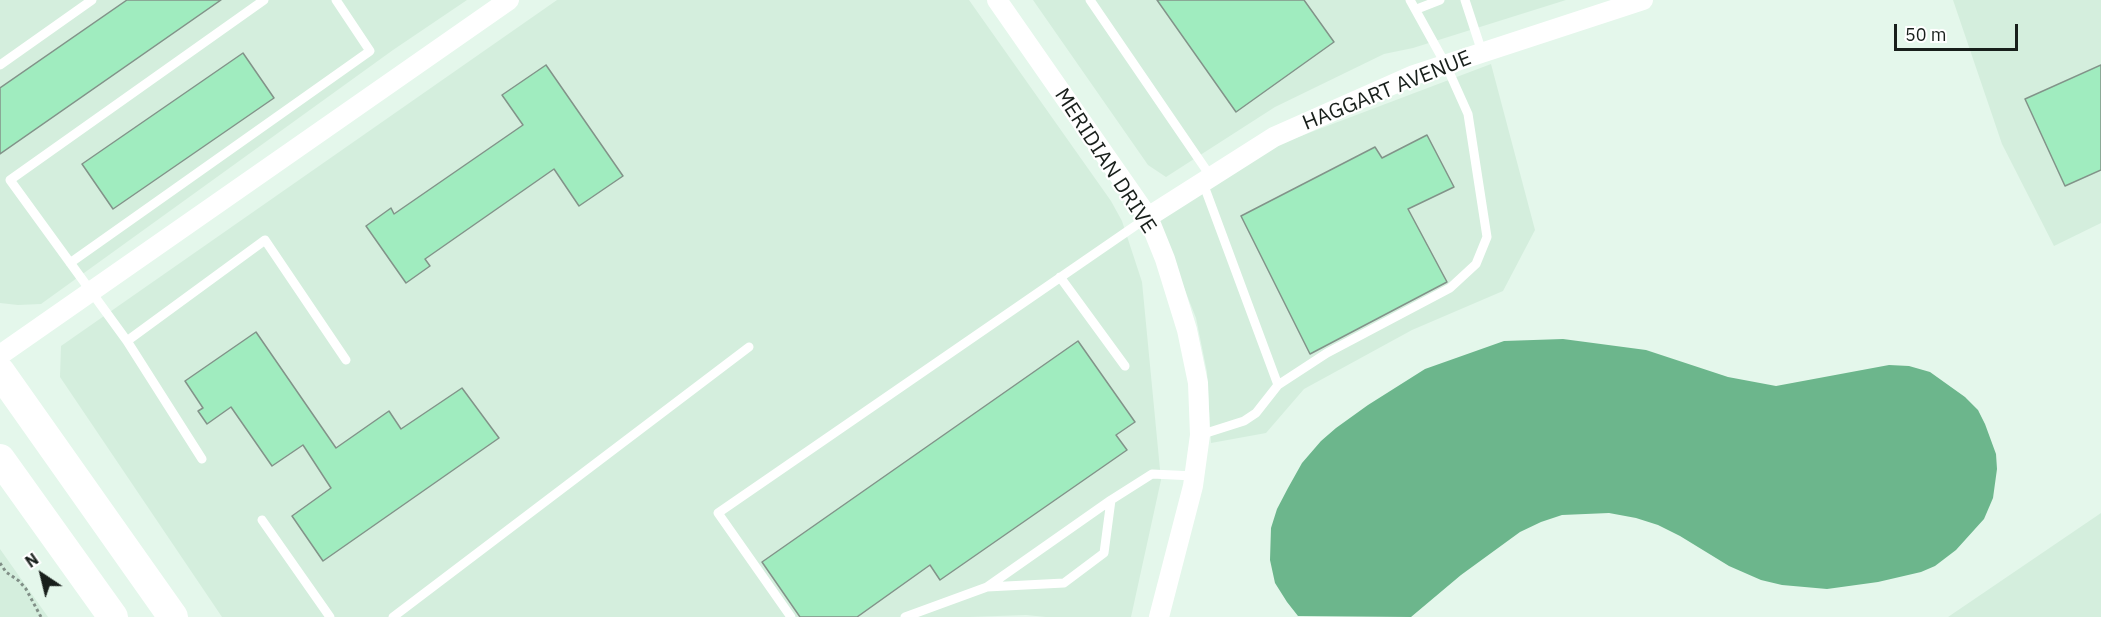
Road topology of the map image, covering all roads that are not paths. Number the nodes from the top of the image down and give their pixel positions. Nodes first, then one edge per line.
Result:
1 (92, 0) edge
2 (264, 0) edge
3 (336, 0) edge
4 (509, 0) edge
5 (997, 0) edge
6 (1090, 0) edge
7 (1410, 0) edge
8 (1440, 0) edge
9 (1465, 0) edge
10 (1643, 0) edge
11 (1417, 9) junction
12 (1482, 52) junction
13 (0, 65) edge
14 (1446, 65) junction
15 (1207, 180) junction
16 (5, 181) edge
17 (1148, 217) junction
18 (70, 263) junction
19 (1060, 277) junction
20 (92, 292) junction
21 (127, 340) junction
22 (749, 347) dead end
23 (0, 355) edge
24 (346, 360) dead end
25 (1125, 366) dead end
26 (0, 372) edge
27 (1278, 385) junction
28 (1200, 435) junction
29 (0, 459) edge
30 (202, 459) dead end
31 (1194, 476) junction
32 (1111, 500) junction
33 (262, 520) dead end
34 (987, 587) junction
35 (113, 617) edge
36 (174, 617) edge
37 (330, 617) edge
38 (393, 617) edge
39 (791, 617) edge
40 (905, 617) edge
41 (1159, 617) edge

1 - 13 lane
2 - 16 lane
3 - 18 lane
4 - 20 street
5 - 17 street, MERIDIAN DRIVE
6 - 15 lane
7 - 11 lane
8 - 11 lane
9 - 12 lane
10 - 12 street, HAGGART AVENUE
11 - 14 lane
12 - 14 street, HAGGART AVENUE
14 - 15 street, HAGGART AVENUE
14 - 27 lane
15 - 17 street, HAGGART AVENUE
15 - 27 lane
16 - 18 lane
17 - 19 lane
17 - 28 street, MERIDIAN DRIVE
18 - 20 lane
19 - 25 lane
19 - 39 lane
20 - 21 lane
20 - 23 street
21 - 24 lane
21 - 30 lane
22 - 38 lane
26 - 36 main road
27 - 28 lane
28 - 31 street, MERIDIAN DRIVE
29 - 35 main road
31 - 32 lane
31 - 41 street, MERIDIAN DRIVE
32 - 34 lane
32 - 34 lane
33 - 37 lane
34 - 40 lane

